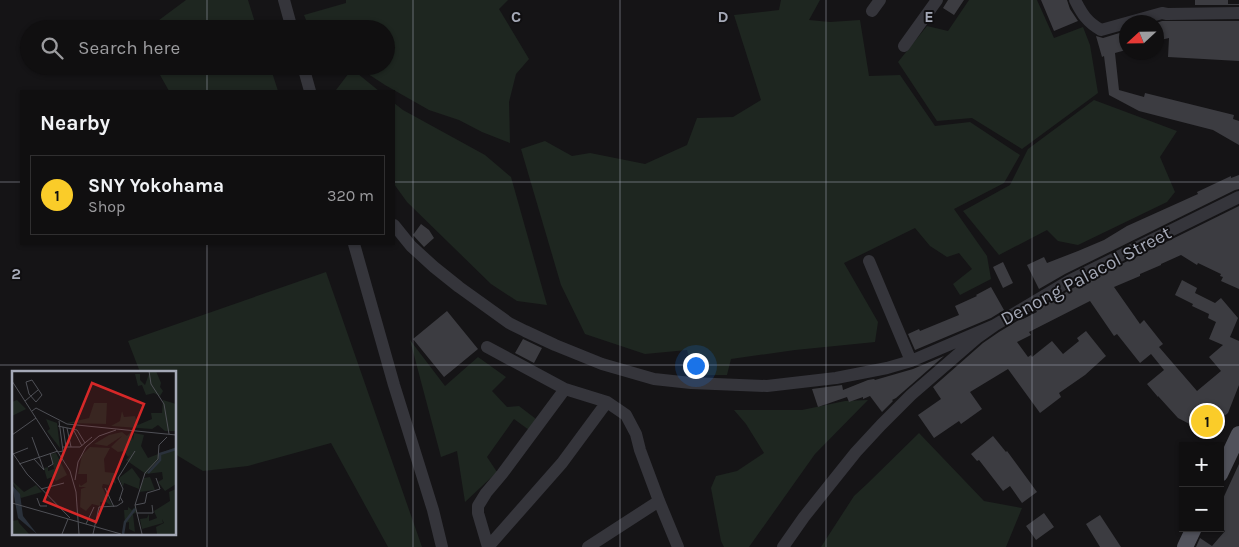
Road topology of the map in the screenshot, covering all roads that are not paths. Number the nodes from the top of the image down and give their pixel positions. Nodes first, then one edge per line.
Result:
1 (284, 0) edge
2 (880, 0) edge
3 (937, 0) edge
4 (1075, 0) edge
5 (872, 12) dead end
6 (1239, 13) edge
7 (290, 20) edge
8 (904, 46) dead end
9 (306, 75) edge
10 (310, 90) edge
11 (1239, 197) edge
12 (395, 226) edge
13 (354, 245) edge
14 (869, 261) dead end
15 (995, 324) junction
16 (487, 347) dead end
17 (911, 361) junction
18 (565, 389) junction
19 (607, 402) junction
20 (1239, 434) edge
21 (1224, 466) edge
22 (659, 501) junction
23 (1192, 532) edge
24 (673, 545) edge
25 (442, 547) edge
26 (488, 547) edge
27 (588, 547) edge
28 (783, 547) edge
29 (1185, 547) edge

1 - 7 street
2 - 5 street
3 - 8 street
4 - 6 street
9 - 10 street
11 - 15 street, Denong Palacol Street
12 - 17 street
13 - 25 street
14 - 17 street
15 - 17 street
15 - 28 street, Denong Palacol Street
16 - 18 street
18 - 19 street
18 - 26 street
19 - 22 street
19 - 26 street
20 - 21 main road
22 - 24 street
22 - 27 street
23 - 29 main road

